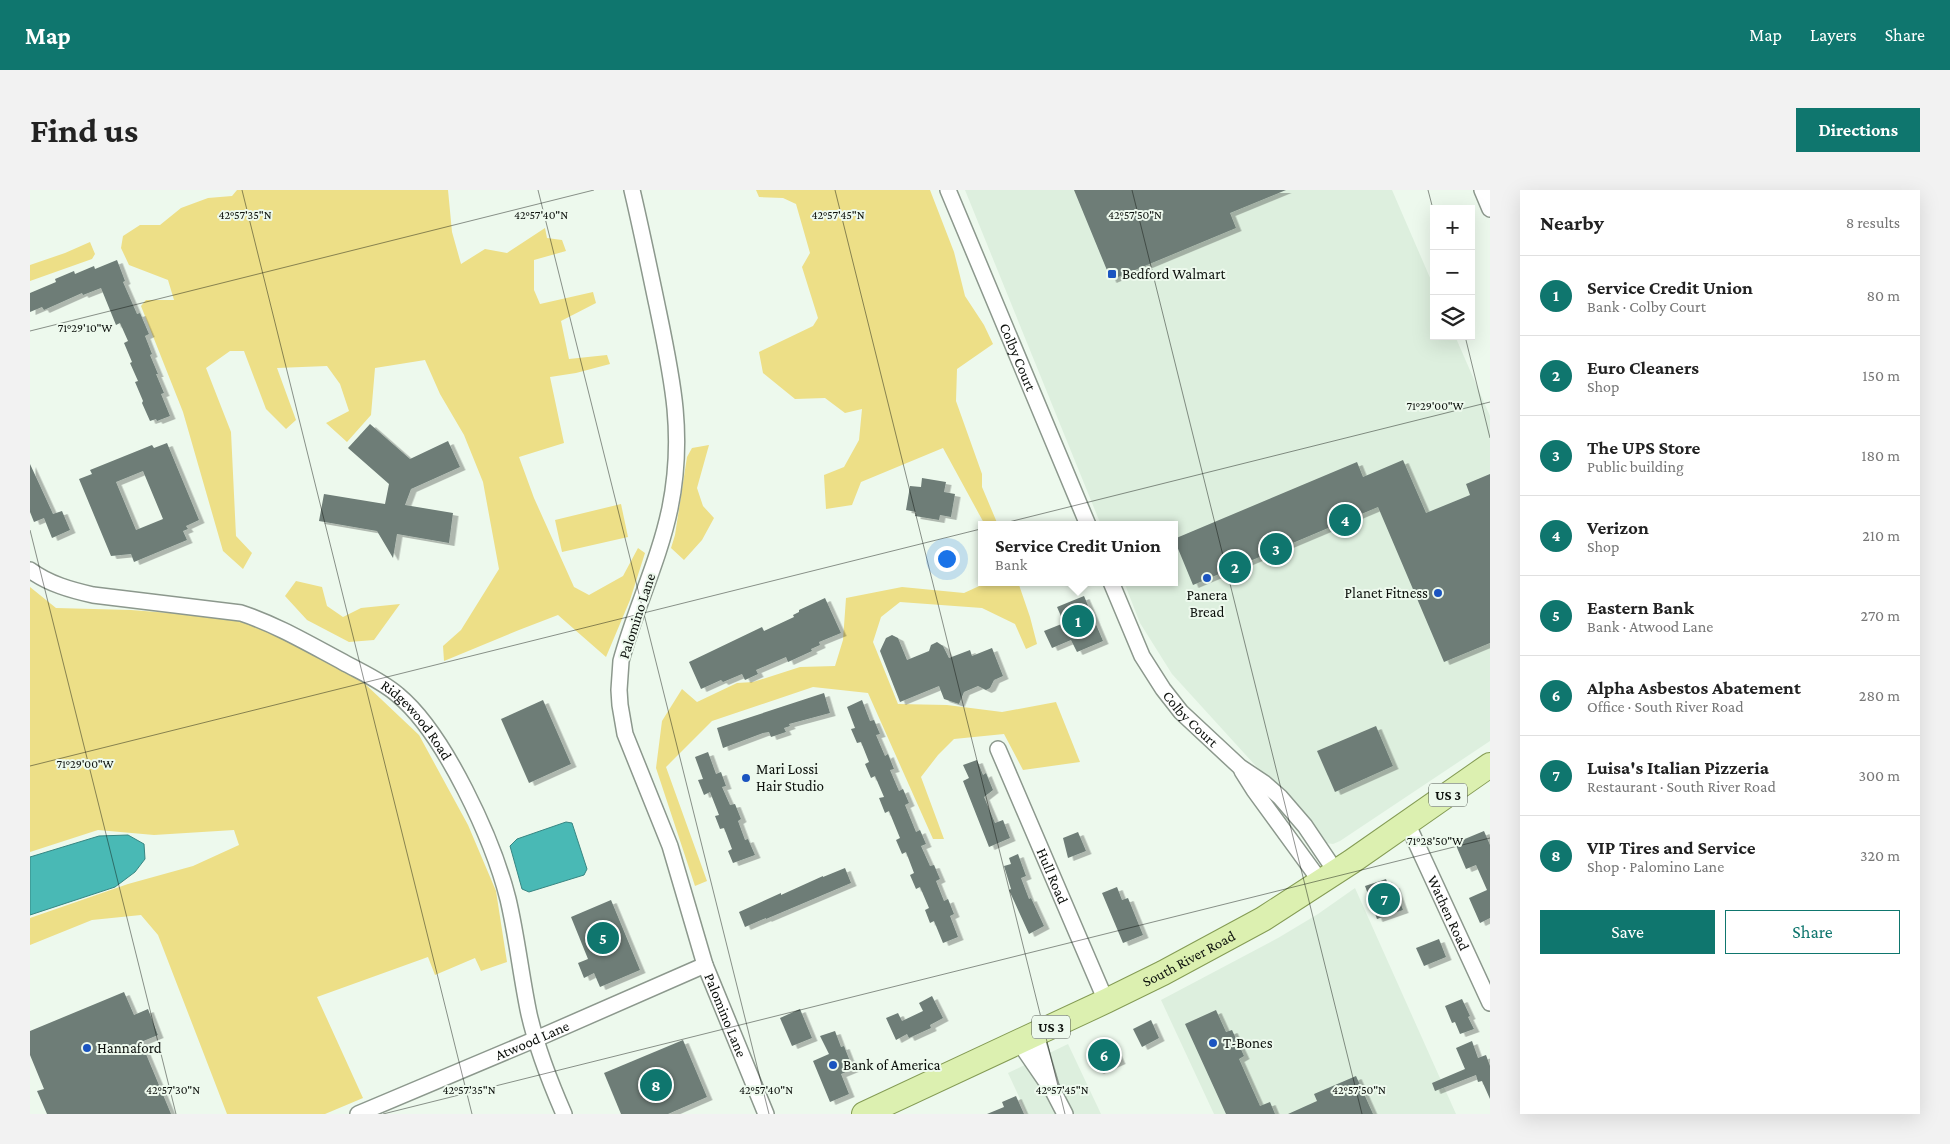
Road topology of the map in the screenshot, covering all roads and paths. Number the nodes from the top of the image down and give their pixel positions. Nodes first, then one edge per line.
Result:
1 (632, 190) edge
2 (948, 190) edge
3 (1482, 190) edge
4 (1490, 209) edge
5 (1086, 521) edge
6 (30, 570) edge
7 (1113, 586) edge
8 (998, 749) dead end
9 (1490, 765) edge
10 (1407, 823) junction
11 (1328, 877) junction
12 (705, 965) junction
13 (1106, 1002) junction
14 (1490, 1003) edge
15 (1028, 1038) junction
16 (536, 1039) junction
17 (358, 1114) edge
18 (564, 1114) edge
19 (766, 1114) edge
20 (864, 1114) edge
21 (1065, 1114) edge

1 - 12 street, Palomino Lane
2 - 5 street, Colby Court
3 - 4 street
6 - 16 street, Ridgewood Road
7 - 11 street, Colby Court
8 - 13 street, Hull Road
9 - 10 main road, South River Road / US 3
10 - 11 main road, South River Road / US 3
10 - 14 street, Wathen Road
11 - 13 main road, South River Road / US 3
12 - 16 street, Atwood Lane
12 - 19 street, Palomino Lane
13 - 15 main road, South River Road / US 3
15 - 20 main road, South River Road / US 3
15 - 21 street
16 - 17 street, Atwood Lane
16 - 18 street, Ridgewood Road

